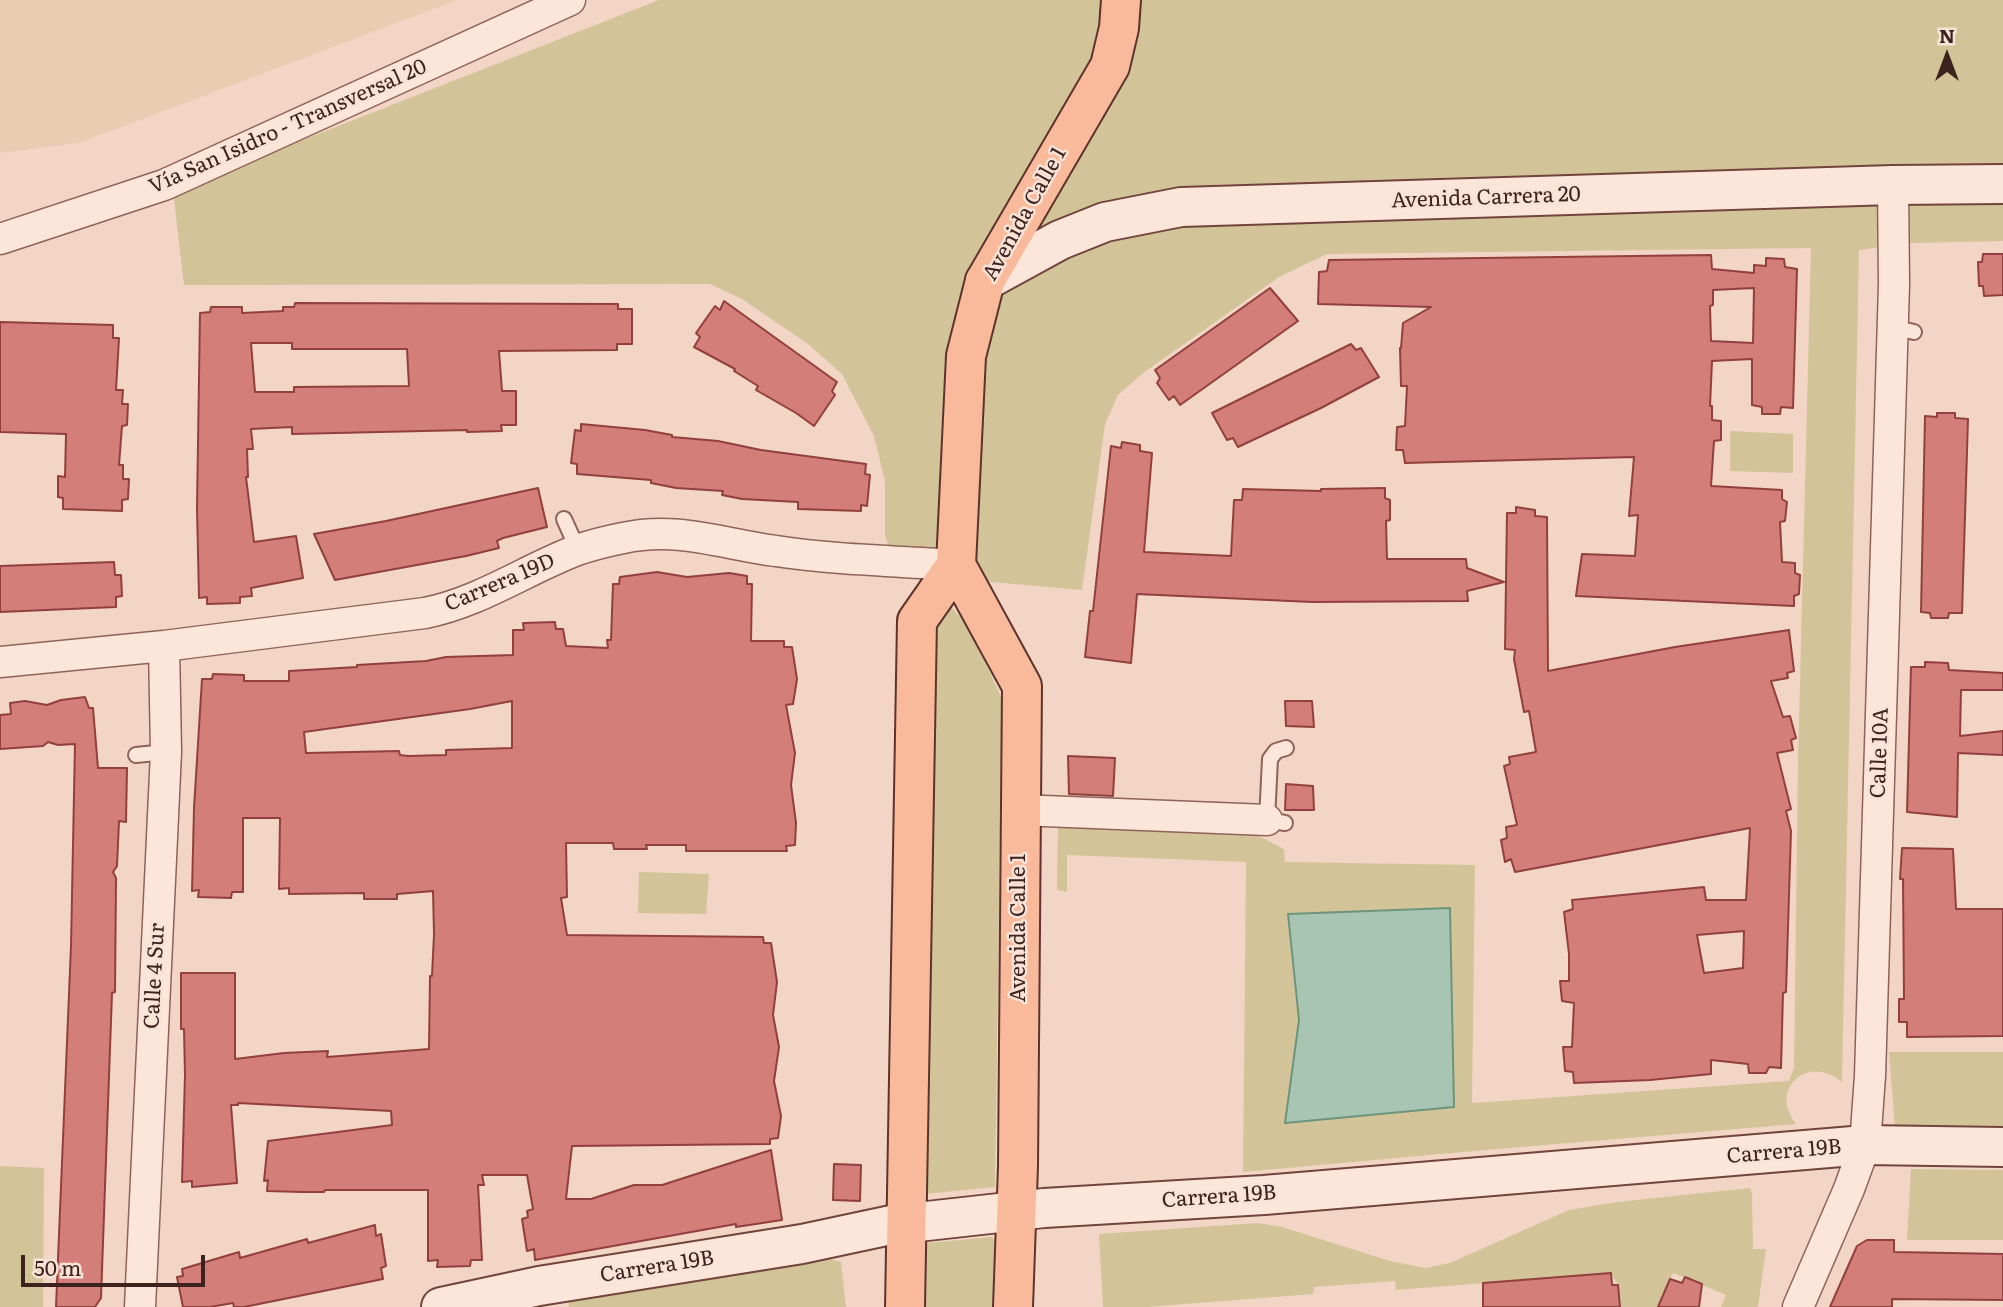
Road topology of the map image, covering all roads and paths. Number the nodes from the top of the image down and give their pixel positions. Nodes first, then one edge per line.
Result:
1 (570, 0) edge
2 (1121, 0) edge
3 (2003, 184) edge
4 (1893, 185) junction
5 (0, 239) edge
6 (985, 281) junction
7 (564, 519) dead end
8 (578, 550) junction
9 (956, 565) junction
10 (164, 646) junction
11 (0, 662) edge
12 (1286, 748) dead end
13 (166, 752) junction
14 (136, 755) dead end
15 (1019, 810) junction
16 (1276, 821) joint
17 (1865, 1145) junction
18 (2003, 1147) edge
19 (1017, 1211) junction
20 (907, 1223) junction
21 (140, 1307) edge
22 (441, 1307) edge
23 (905, 1307) edge
24 (1013, 1307) edge
25 (1798, 1307) edge

1 - 5 street, Vía San Isidro - Transversal 20
2 - 6 main road, Avenida Calle 1
3 - 4 street, Avenida Carrera 20
4 - 6 street, Avenida Carrera 20
4 - 17 street, Calle 10A
6 - 9 main road, Avenida Calle 1
7 - 8 lane
8 - 9 street, Carrera 19D
8 - 10 street, Carrera 19D
9 - 15 main road, Avenida Calle 1
9 - 20 main road
10 - 11 street, Carrera 19D
10 - 13 street, Calle 4 Sur
12 - 16 lane
13 - 14 lane
13 - 21 street, Calle 4 Sur
15 - 16 street
15 - 19 main road, Avenida Calle 1
17 - 18 street, Carrera 19B
17 - 19 street, Carrera 19B
17 - 25 street, Calle 10A
19 - 20 street, Carrera 19B
19 - 24 main road, Avenida Calle 1
20 - 22 street, Carrera 19B
20 - 23 main road

